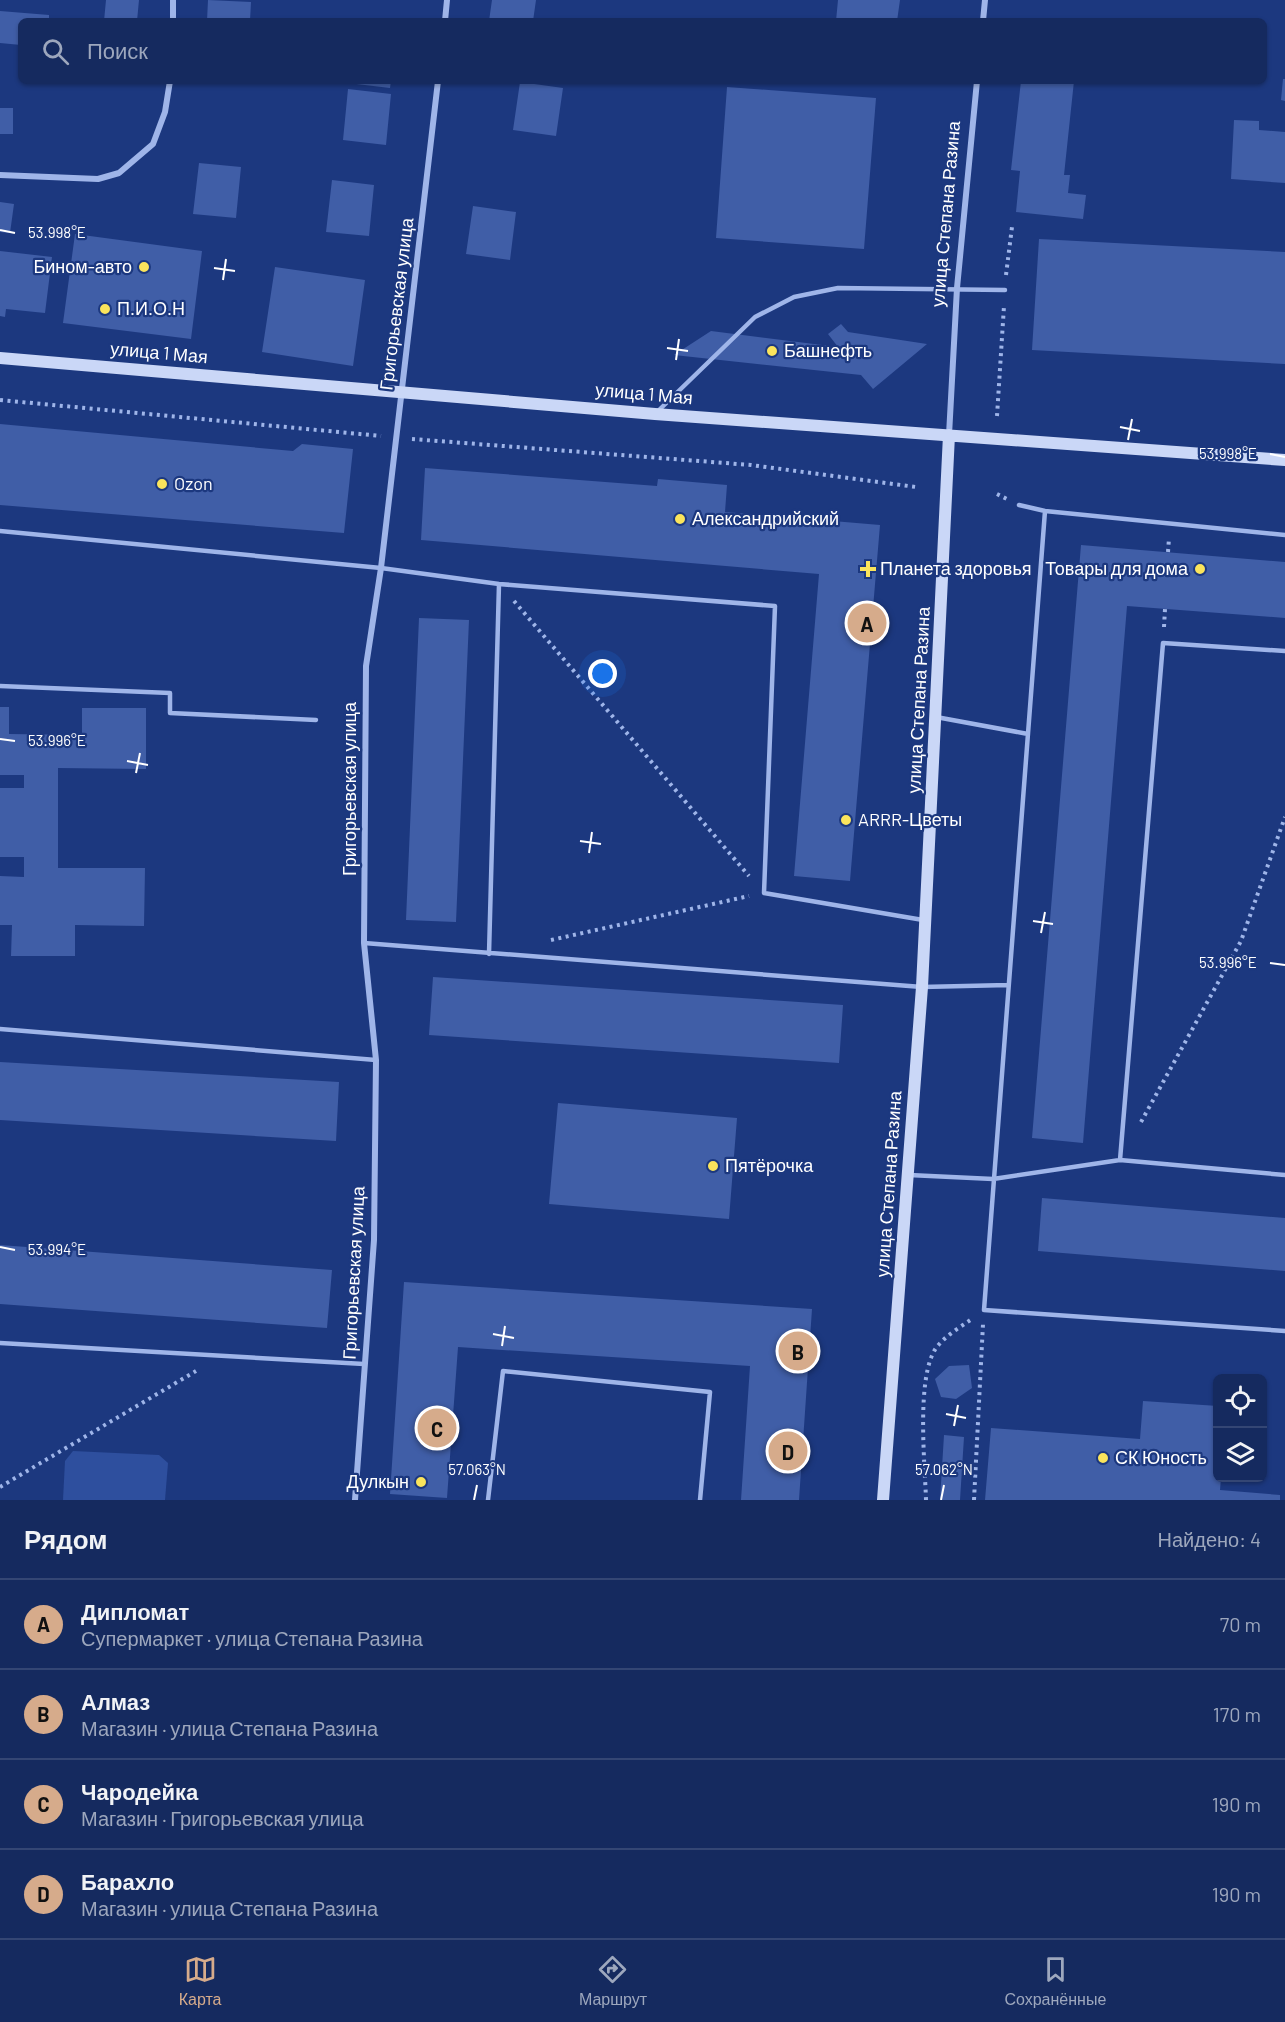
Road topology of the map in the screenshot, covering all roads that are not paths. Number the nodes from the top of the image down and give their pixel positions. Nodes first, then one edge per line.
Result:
1 (173, 0) edge
2 (447, 0) edge
3 (985, 0) edge
4 (173, 18) edge
5 (445, 18) edge
6 (983, 18) edge
7 (170, 84) edge
8 (438, 84) edge
9 (977, 84) edge
10 (0, 175) edge
11 (957, 288) junction
12 (1005, 290) road end
13 (0, 358) edge
14 (402, 391) junction
15 (655, 414) junction
16 (949, 435) junction
17 (1285, 459) edge
18 (1019, 505) dead end
19 (1045, 511) junction
20 (0, 531) edge
21 (1285, 535) edge
22 (381, 568) junction
23 (499, 584) junction
24 (1285, 651) edge
25 (0, 686) edge
26 (936, 717) junction
27 (316, 720) dead end
28 (1028, 734) junction
29 (926, 921) junction
30 (364, 943) junction
31 (489, 954) junction
32 (1008, 985) junction
33 (922, 987) junction
34 (0, 1029) edge
35 (376, 1060) junction
36 (1120, 1160) junction
37 (907, 1175) junction
38 (1285, 1175) edge
39 (993, 1179) junction
40 (1285, 1331) edge
41 (0, 1343) edge
42 (364, 1364) junction
43 (355, 1500) edge
44 (488, 1500) edge
45 (700, 1500) edge
46 (883, 1500) edge

1 - 4 street
2 - 5 street
3 - 6 street
7 - 10 street
8 - 14 street, Григорьевская улица
9 - 11 street, улица Степана Разина
11 - 12 lane
11 - 15 lane
11 - 16 street, улица Степана Разина
13 - 14 main road, улица 1 Мая
14 - 15 main road, улица 1 Мая
14 - 22 street, Григорьевская улица
15 - 16 main road, улица 1 Мая
16 - 17 main road, улица 1 Мая
16 - 26 main road, улица Степана Разина
18 - 19 lane
19 - 21 lane
19 - 28 lane
20 - 22 lane
22 - 23 lane
22 - 30 street, Григорьевская улица
23 - 29 lane
23 - 31 lane
24 - 36 lane
25 - 27 lane
26 - 28 lane
26 - 29 main road, улица Степана Разина
28 - 32 lane
29 - 33 main road, улица Степана Разина
30 - 31 lane
30 - 35 street, Григорьевская улица
31 - 33 lane
32 - 33 lane
32 - 39 lane
33 - 37 main road, улица Степана Разина
34 - 35 lane
35 - 42 street, Григорьевская улица
36 - 38 lane
36 - 39 lane
37 - 39 lane
37 - 46 main road, улица Степана Разина
39 - 40 lane
41 - 42 lane
42 - 43 street, Григорьевская улица
44 - 45 lane

